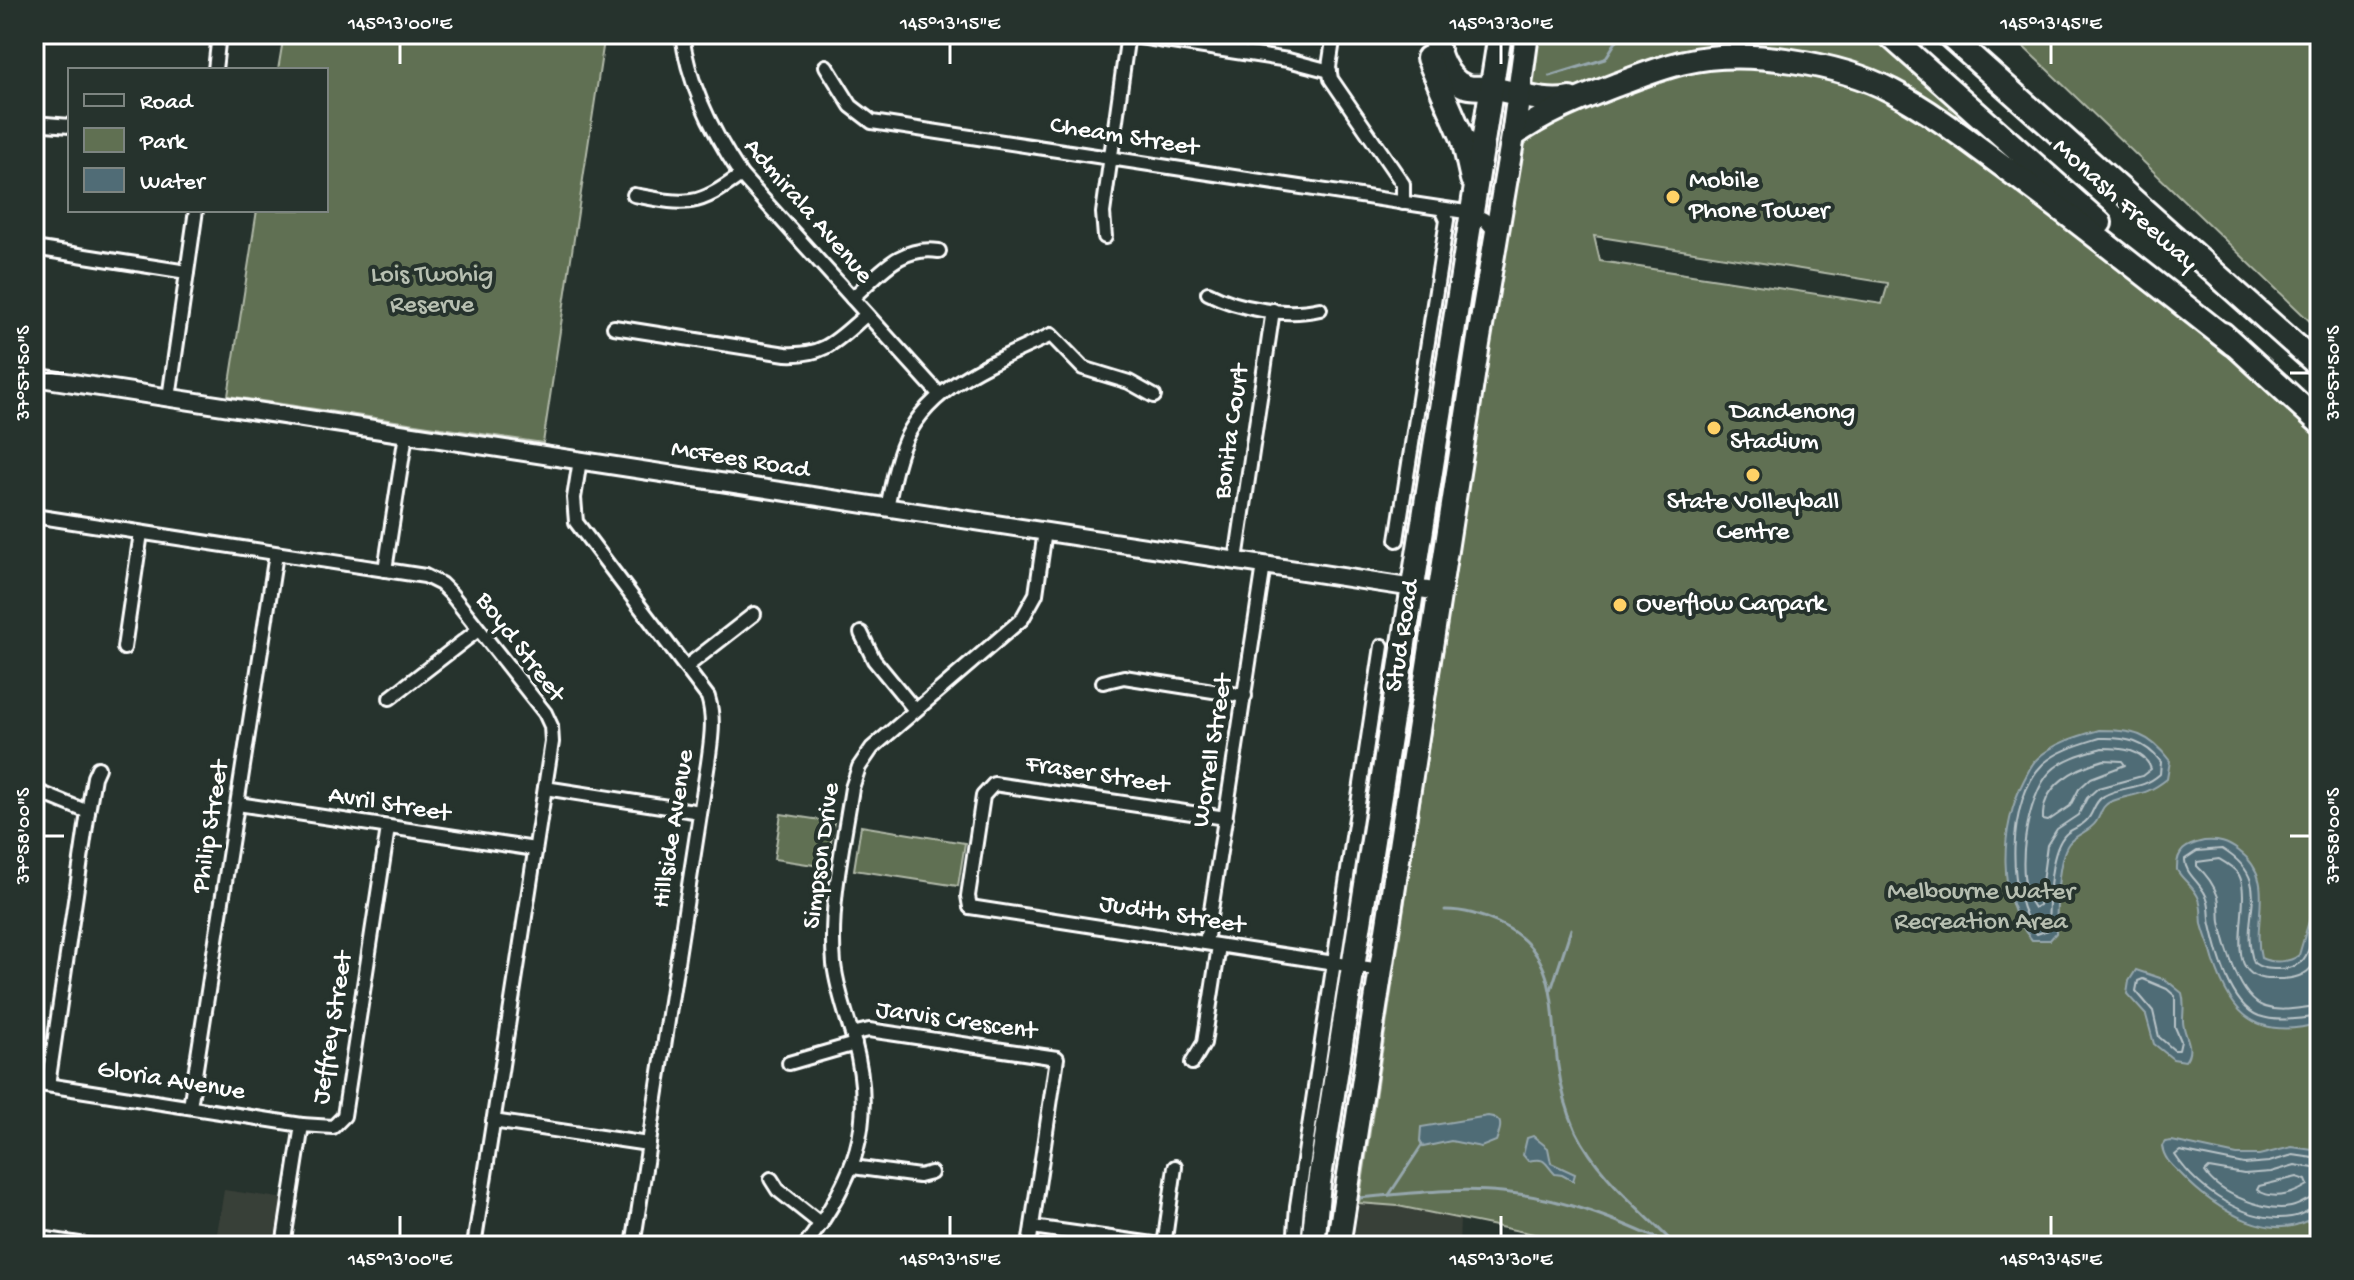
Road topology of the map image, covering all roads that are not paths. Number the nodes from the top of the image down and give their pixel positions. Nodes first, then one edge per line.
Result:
1 (219, 34) edge
2 (682, 34) edge
3 (1125, 34) edge
4 (1334, 34) edge
5 (1423, 34) edge
6 (1433, 34) edge
7 (1500, 34) edge
8 (1527, 34) edge
9 (1888, 34) edge
10 (1947, 34) edge
11 (1956, 34) edge
12 (826, 66) dead end
13 (1330, 66) junction
14 (215, 68) edge
15 (1992, 75) junction
16 (1492, 88) junction
17 (1596, 93) junction
18 (1519, 94) junction
19 (34, 123) edge
20 (68, 126) edge
21 (1513, 136) junction
22 (1110, 158) junction
23 (741, 175) junction
24 (634, 195) dead end
25 (1399, 202) junction
26 (1442, 209) junction
27 (196, 212) edge
28 (1472, 213) junction
29 (1497, 235) junction
30 (1105, 237) dead end
31 (34, 248) edge
32 (939, 251) dead end
33 (187, 272) junction
34 (1208, 293) dead end
35 (852, 298) junction
36 (1320, 309) dead end
37 (1273, 310) junction
38 (866, 315) junction
39 (614, 327) dead end
40 (2233, 344) junction
41 (2320, 367) edge
42 (34, 377) edge
43 (939, 394) junction
44 (1154, 396) dead end
45 (169, 398) junction
46 (2320, 423) edge
47 (406, 434) junction
48 (580, 460) junction
49 (887, 508) junction
50 (34, 516) edge
51 (1045, 531) junction
52 (141, 533) junction
53 (1397, 540) dead end
54 (276, 554) junction
55 (1236, 560) junction
56 (1264, 565) junction
57 (385, 570) junction
58 (1411, 587) junction
59 (1440, 592) junction
60 (754, 614) dead end
61 (478, 630) junction
62 (861, 633) dead end
63 (1382, 646) dead end
64 (124, 648) dead end
65 (686, 667) junction
66 (1103, 682) dead end
67 (1245, 696) junction
68 (390, 698) dead end
69 (915, 710) junction
70 (98, 768) dead end
71 (545, 788) junction
72 (34, 790) edge
73 (238, 804) junction
74 (88, 812) junction
75 (700, 812) junction
76 (1226, 818) junction
77 (388, 828) junction
78 (535, 849) junction
79 (965, 911) joint
80 (1212, 944) junction
81 (1344, 965) junction
82 (1380, 970) junction
83 (853, 1039) junction
84 (789, 1063) dead end
85 (1192, 1063) dead end
86 (41, 1084) edge
87 (190, 1107) junction
88 (493, 1121) junction
89 (302, 1125) junction
90 (648, 1144) junction
91 (853, 1167) junction
92 (1175, 1167) dead end
93 (931, 1173) dead end
94 (771, 1179) dead end
95 (821, 1224) junction
96 (1032, 1227) junction
97 (34, 1237) edge
98 (92, 1246) edge
99 (283, 1246) edge
100 (474, 1246) edge
101 (633, 1246) edge
102 (805, 1246) edge
103 (1029, 1246) edge
104 (1166, 1246) edge
105 (1294, 1246) edge
106 (1313, 1246) edge
107 (1338, 1246) edge

1 - 14 street
2 - 23 street, Admirala Avenue
3 - 13 street
3 - 22 street
4 - 13 street
5 - 28 highway
6 - 16 highway
7 - 16 highway, Stud Road
8 - 18 highway, Stud Road
9 - 40 highway, Monash Freeway
10 - 15 highway, Monash Freeway
11 - 15 highway
12 - 22 street, Cheam Street
13 - 25 street
15 - 41 highway, Monash Freeway
16 - 18 highway
16 - 28 highway, Stud Road
17 - 18 highway
17 - 21 highway
17 - 40 highway
18 - 21 highway, Stud Road
19 - 20 street
21 - 29 highway, Stud Road
22 - 25 street, Cheam Street
22 - 30 street
23 - 24 street
23 - 35 street, Admirala Avenue
25 - 26 street, Cheam Street
26 - 28 street
26 - 28 street, Cheam Street
26 - 53 street, Stud Road
27 - 33 street
28 - 29 street
28 - 58 highway, Stud Road
29 - 59 highway, Stud Road
31 - 33 street
32 - 35 street
33 - 45 street
34 - 37 street
35 - 38 street, Admirala Avenue
36 - 37 street
37 - 55 street, Bonita Court
38 - 39 street
38 - 43 street, Admirala Avenue
40 - 46 highway, Monash Freeway
42 - 45 street, McFees Road
43 - 44 street
43 - 49 street
45 - 47 street, McFees Road
47 - 48 street, McFees Road
47 - 57 street
48 - 49 street, McFees Road
48 - 65 street, Hillside Avenue
49 - 51 street, McFees Road
50 - 52 street, Boyd Street
51 - 55 street, McFees Road
51 - 69 street, Simpson Drive
52 - 54 street, Boyd Street
52 - 64 street
54 - 57 street, Boyd Street
54 - 73 street, Philip Street
55 - 56 street, McFees Road
56 - 58 street, McFees Road
56 - 67 street, Worrell Street
57 - 61 street, Boyd Street
58 - 59 street, McFees Road
58 - 81 highway, Stud Road
59 - 82 highway, Stud Road
60 - 65 street
61 - 68 street
61 - 71 street, Boyd Street
62 - 69 street
63 - 81 street, Stud Road
65 - 75 street, Hillside Avenue
66 - 67 street
67 - 76 street, Worrell Street
69 - 83 street, Simpson Drive
70 - 74 street
71 - 75 street
71 - 78 street, Boyd Street
72 - 74 street
73 - 77 street, Avril Street
73 - 87 street, Philip Street
74 - 86 street
75 - 90 street, Hillside Avenue
76 - 79 street, Fraser Street
76 - 80 street, Worrell Street
77 - 78 street, Avril Street
77 - 89 street, Jeffrey Street
78 - 88 street, Boyd Street
79 - 80 street, Judith Street
80 - 81 street, Judith Street
80 - 85 street, Worrell Street
81 - 82 street, Judith Street
81 - 105 street, Stud Road
81 - 106 highway, Stud Road
82 - 107 highway, Stud Road
83 - 84 street
83 - 91 street, Simpson Drive
83 - 96 street, Jarvis Crescent
86 - 87 street, Gloria Avenue
87 - 89 street, Gloria Avenue
88 - 90 street
88 - 100 street, Boyd Street
89 - 99 street, Jeffrey Street
90 - 101 street, Hillside Avenue
91 - 93 street
91 - 95 street, Simpson Drive
92 - 104 street
94 - 95 street
95 - 102 street, Simpson Drive
96 - 103 street, Jarvis Crescent
96 - 104 street
97 - 98 street

